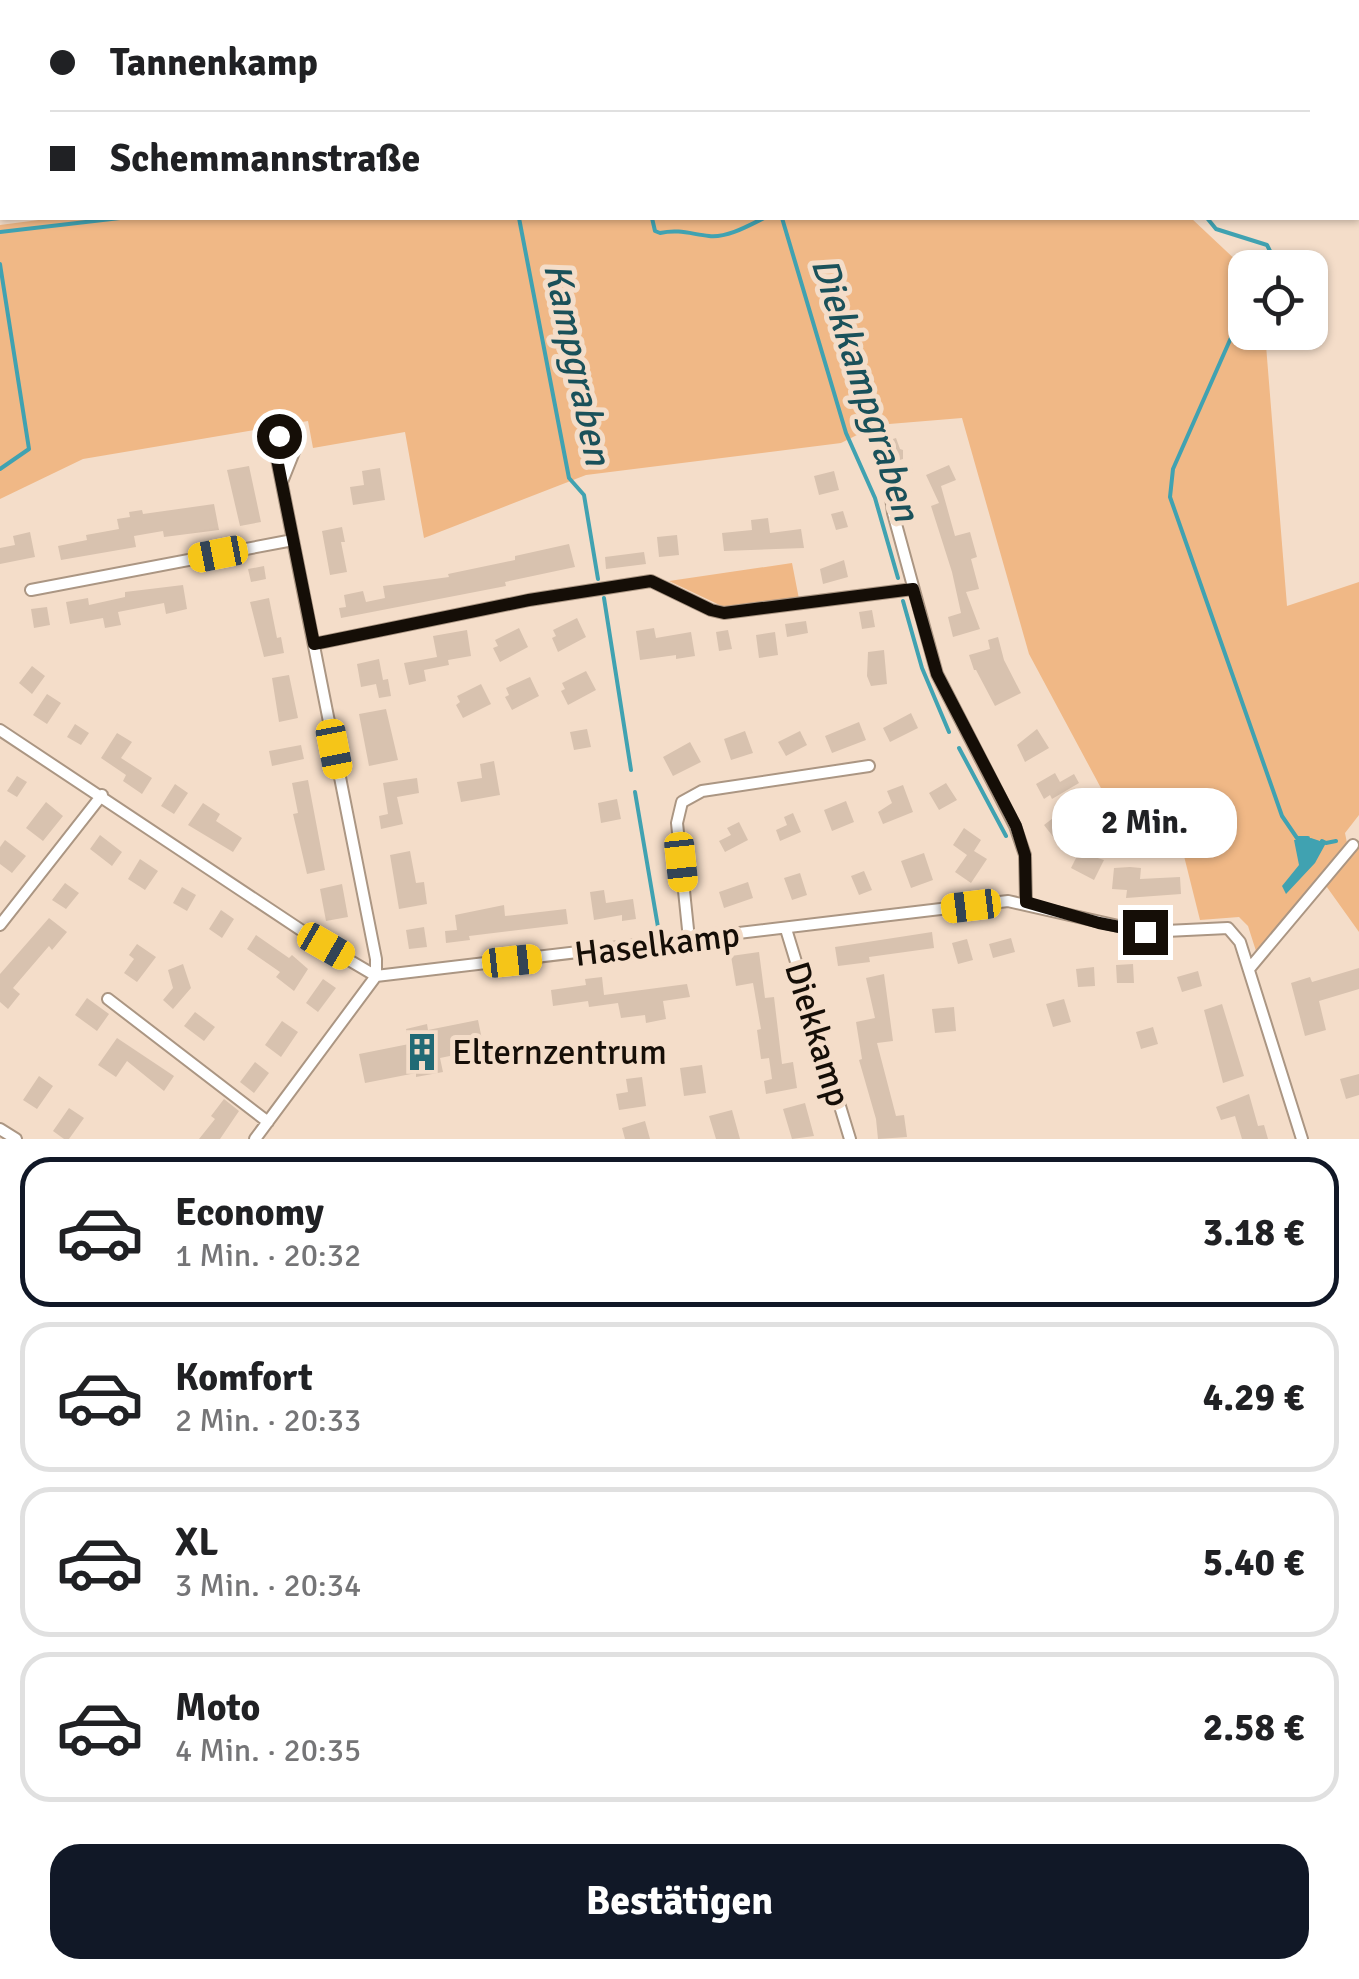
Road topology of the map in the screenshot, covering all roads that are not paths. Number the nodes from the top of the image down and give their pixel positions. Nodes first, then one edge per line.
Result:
1 (282, 482) dead end
2 (896, 486) dead end
3 (293, 540) junction
4 (913, 589) junction
5 (31, 590) dead end
6 (314, 644) junction
7 (0, 730) edge
8 (869, 766) dead end
9 (102, 795) junction
10 (1353, 845) dead end
11 (1026, 902) junction
12 (0, 925) edge
13 (786, 929) junction
14 (689, 939) junction
15 (1249, 969) junction
16 (376, 976) junction
17 (108, 999) dead end
18 (268, 1122) junction
19 (0, 1128) edge
20 (16, 1139) edge
21 (255, 1139) edge
22 (850, 1139) edge
23 (1302, 1139) edge

1 - 3 street
2 - 4 street
3 - 5 street
3 - 6 street
4 - 6 street
4 - 11 street
6 - 16 street
7 - 9 street
8 - 14 street
9 - 12 street
9 - 16 street
10 - 15 street
11 - 13 street, Haselkamp
11 - 15 street, Haselkamp
13 - 14 street, Haselkamp
13 - 22 street, Diekkamp
14 - 16 street, Haselkamp
15 - 23 street
16 - 18 street
17 - 18 street
18 - 21 street
19 - 20 street

